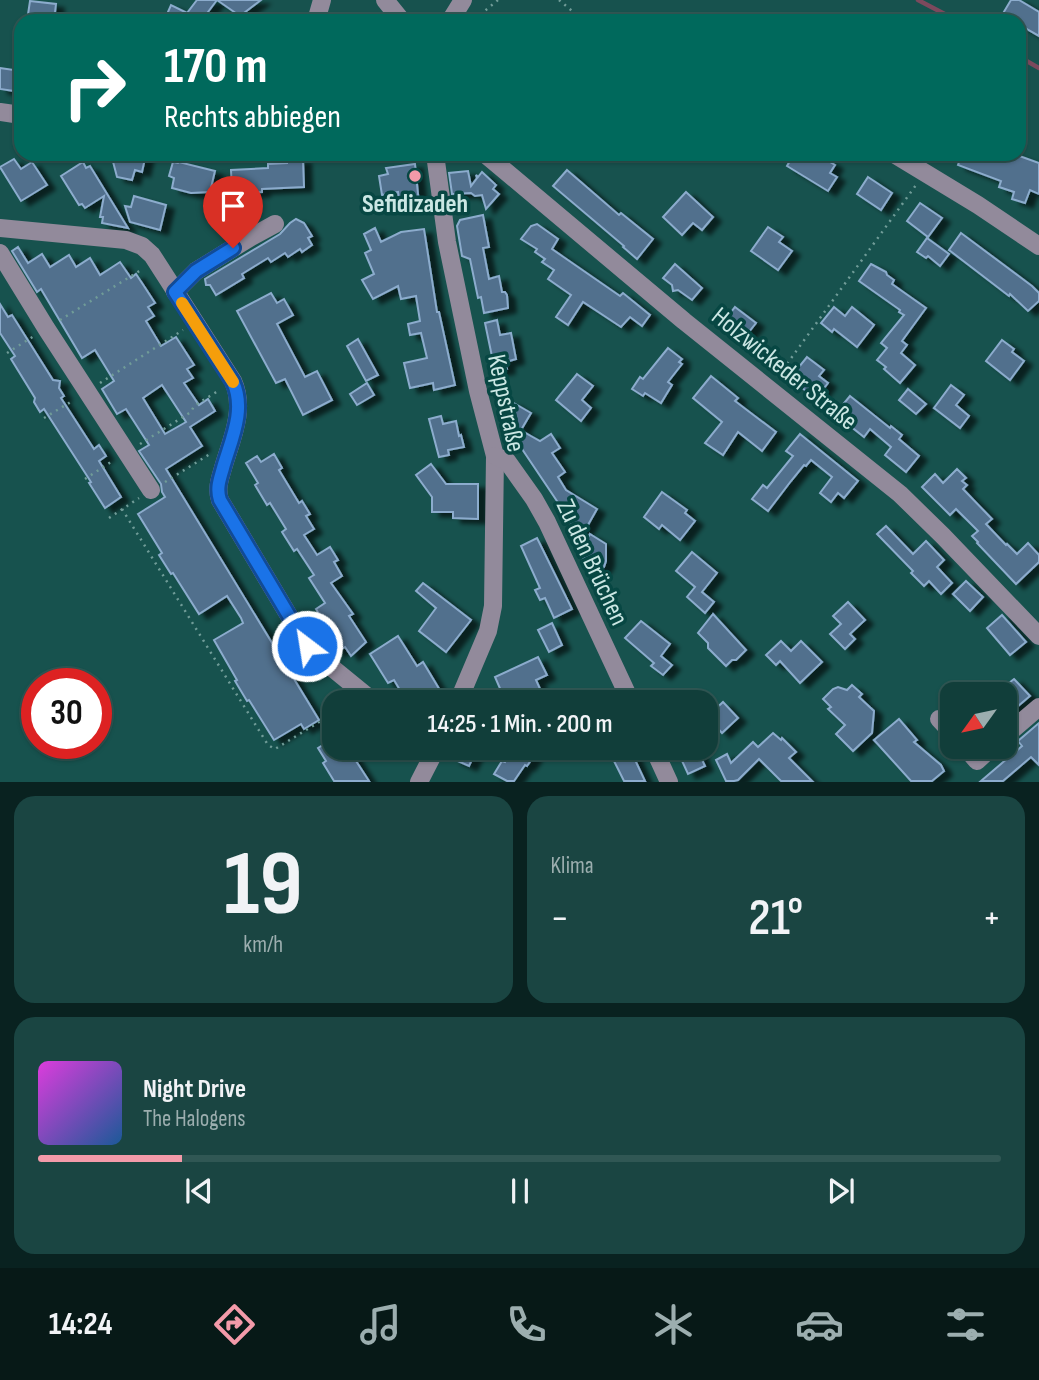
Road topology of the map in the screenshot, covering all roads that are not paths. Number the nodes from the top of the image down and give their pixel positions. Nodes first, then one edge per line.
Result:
1 (385, 0) edge
2 (396, 14) edge
3 (436, 161) edge
4 (493, 161) edge
5 (905, 161) edge
6 (275, 224) dead end
7 (0, 228) edge
8 (1039, 246) edge
9 (0, 253) edge
10 (175, 292) junction
11 (495, 456) junction
12 (151, 490) road end
13 (1039, 636) edge
14 (359, 690) edge
15 (463, 690) edge
16 (625, 690) edge
17 (1039, 707) edge
18 (1017, 726) edge
19 (429, 760) edge
20 (659, 760) edge
21 (419, 782) edge
22 (669, 782) edge

1 - 2 street
3 - 11 street, Keppstraße
4 - 13 street, Holzwickeder Straße
5 - 8 street
6 - 10 street
7 - 10 street
9 - 12 street
10 - 14 street
11 - 15 street, Keppstraße
11 - 16 street, Zu den Brüchen
17 - 18 street
19 - 21 street
20 - 22 street

